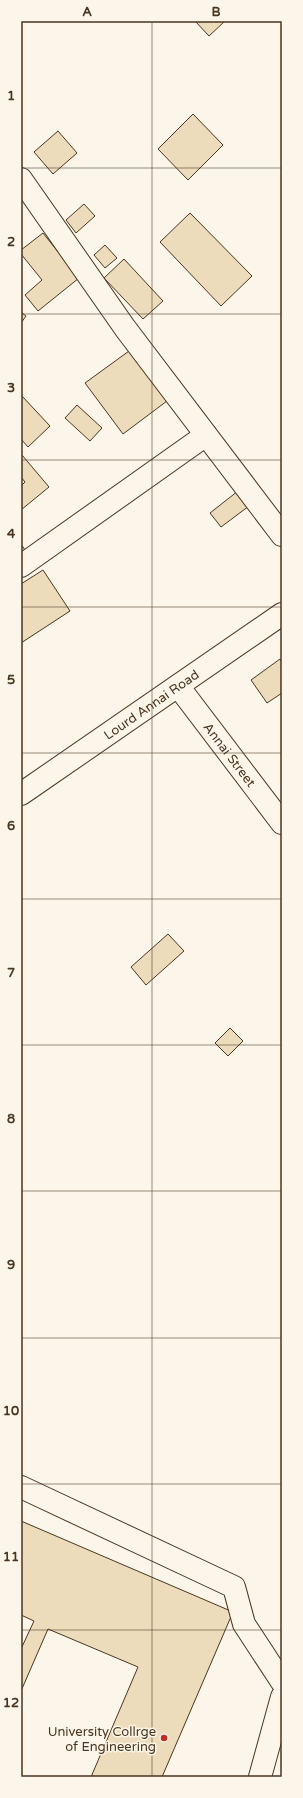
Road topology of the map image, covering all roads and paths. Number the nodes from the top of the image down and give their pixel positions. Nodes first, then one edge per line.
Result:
1 (21, 179) edge
2 (206, 436) junction
3 (282, 535) edge
4 (21, 566) edge
5 (282, 614) edge
6 (178, 686) junction
7 (21, 794) edge
8 (282, 822) edge
9 (21, 1487) edge
10 (282, 1682) edge
11 (282, 1697) edge
12 (263, 1776) edge

1 - 2 street
2 - 3 street
2 - 4 street
5 - 6 street, Lourd Annai Road
6 - 7 street, Lourd Annai Road
6 - 8 street, Annai Street
9 - 10 street
11 - 12 street

